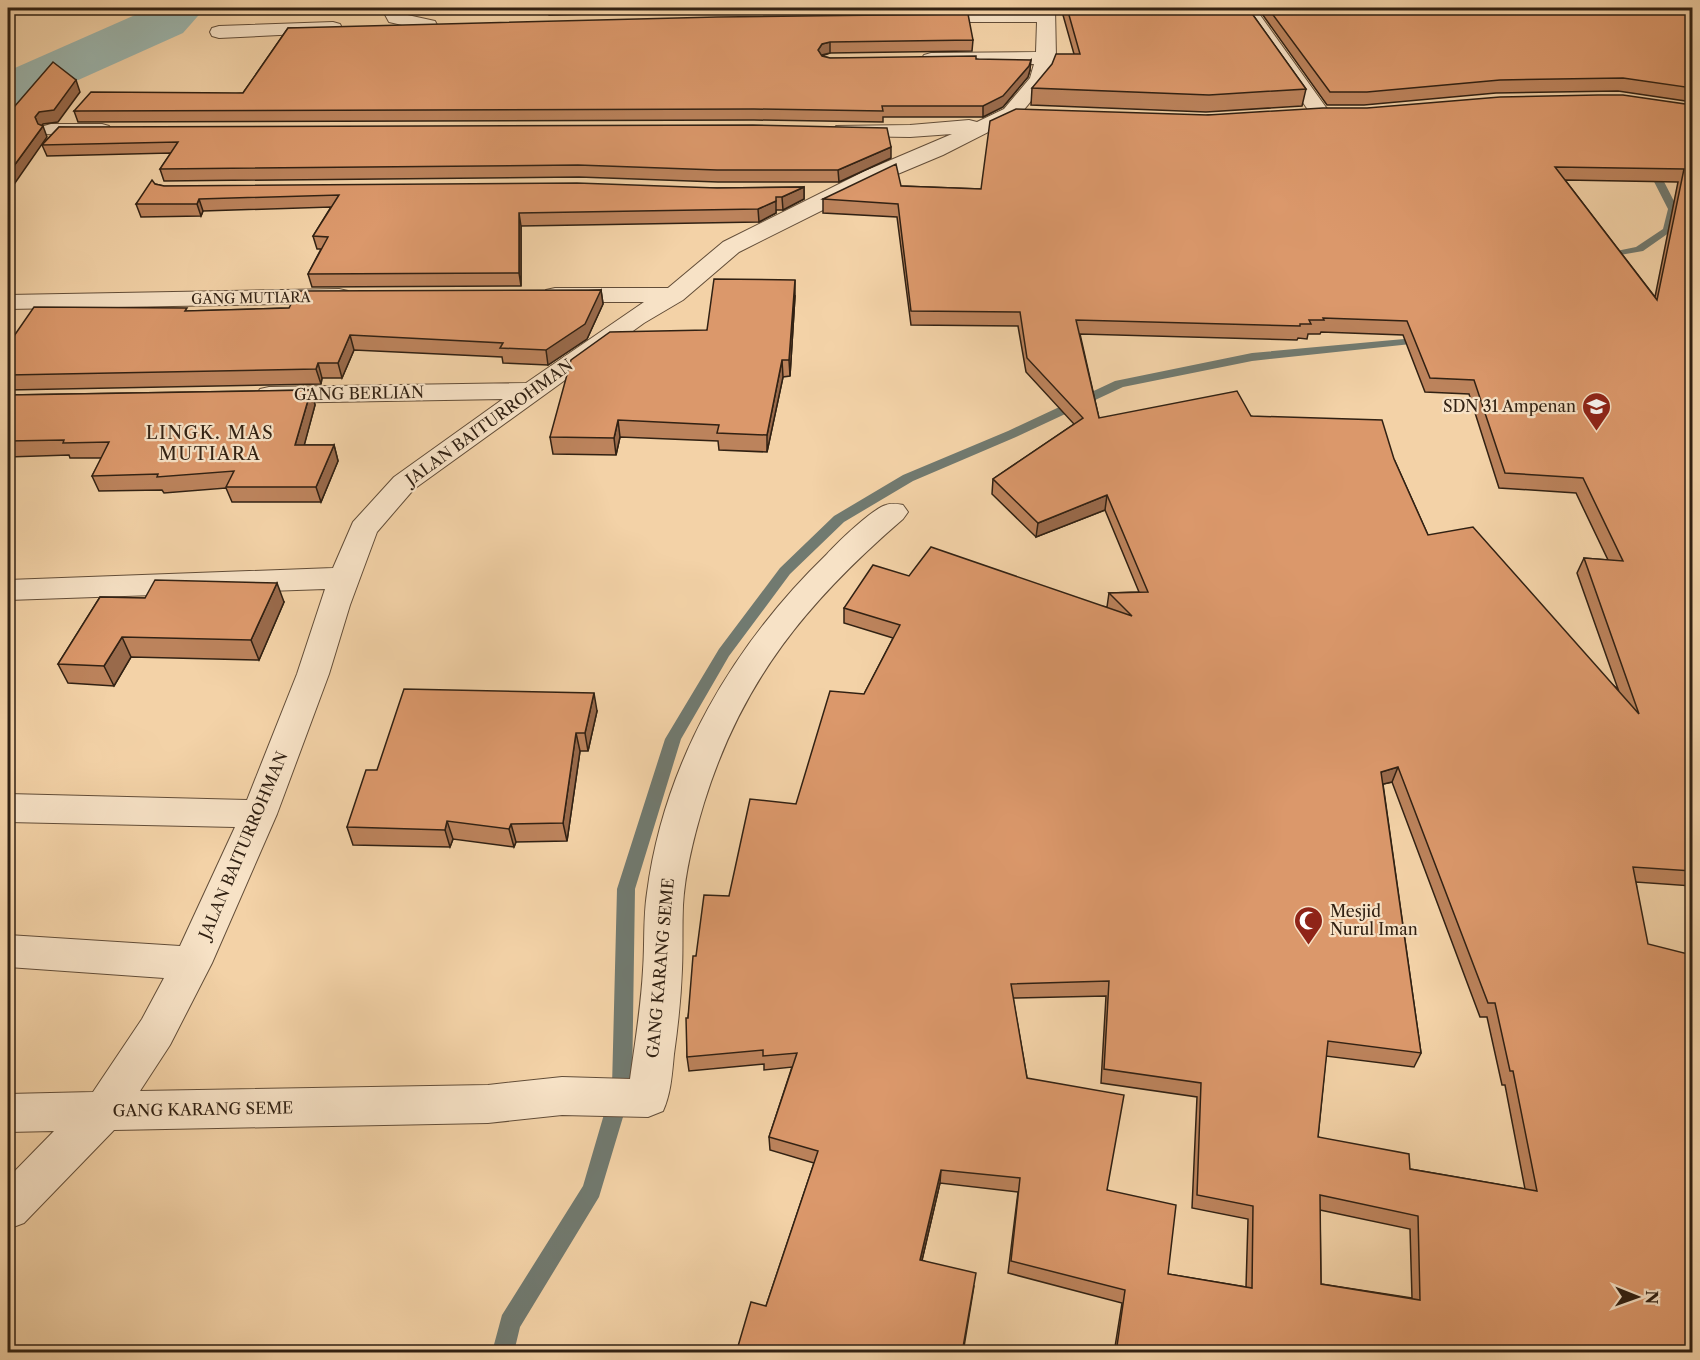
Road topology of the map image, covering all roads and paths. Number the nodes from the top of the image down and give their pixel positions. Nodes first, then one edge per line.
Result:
1 (393, 8) edge
2 (1246, 8) edge
3 (1046, 12) edge
4 (902, 16) edge
5 (451, 24) edge
6 (428, 25) junction
7 (382, 26) edge
8 (347, 28) edge
9 (219, 32) dead end
10 (1046, 58) junction
11 (908, 59) edge
12 (1320, 113) junction
13 (1342, 113) edge
14 (1298, 115) edge
15 (1012, 117) junction
16 (51, 130) dead end
17 (123, 130) edge
18 (825, 130) edge
19 (845, 190) junction
20 (792, 191) edge
21 (531, 295) edge
22 (674, 295) junction
23 (364, 296) edge
24 (8, 302) edge
25 (531, 391) junction
26 (247, 395) edge
27 (893, 512) dead end
28 (344, 578) junction
29 (8, 590) edge
30 (8, 808) edge
31 (259, 814) junction
32 (8, 951) edge
33 (192, 963) junction
34 (104, 1111) junction
35 (8, 1113) edge
36 (8, 1209) edge

1 - 6 street
2 - 12 street
3 - 4 street
3 - 10 street, JALAN BAITURROHMAN
5 - 6 street
6 - 7 street
8 - 9 street
10 - 11 street
10 - 15 street, JALAN BAITURROHMAN
12 - 13 street
12 - 14 street
15 - 18 street
15 - 19 street, JALAN BAITURROHMAN
16 - 17 street
19 - 20 street
19 - 22 street, JALAN BAITURROHMAN
21 - 22 street
22 - 25 street, JALAN BAITURROHMAN
23 - 24 street, GANG MUTIARA
25 - 26 street, GANG BERLIAN
25 - 28 street, JALAN BAITURROHMAN
27 - 34 street, GANG KARANG SEME
28 - 29 street
28 - 31 street, JALAN BAITURROHMAN
30 - 31 street
31 - 33 street, JALAN BAITURROHMAN
32 - 33 street
33 - 34 street, JALAN BAITURROHMAN
34 - 35 street, GANG KARANG SEME
34 - 36 street, JALAN BAITURROHMAN

